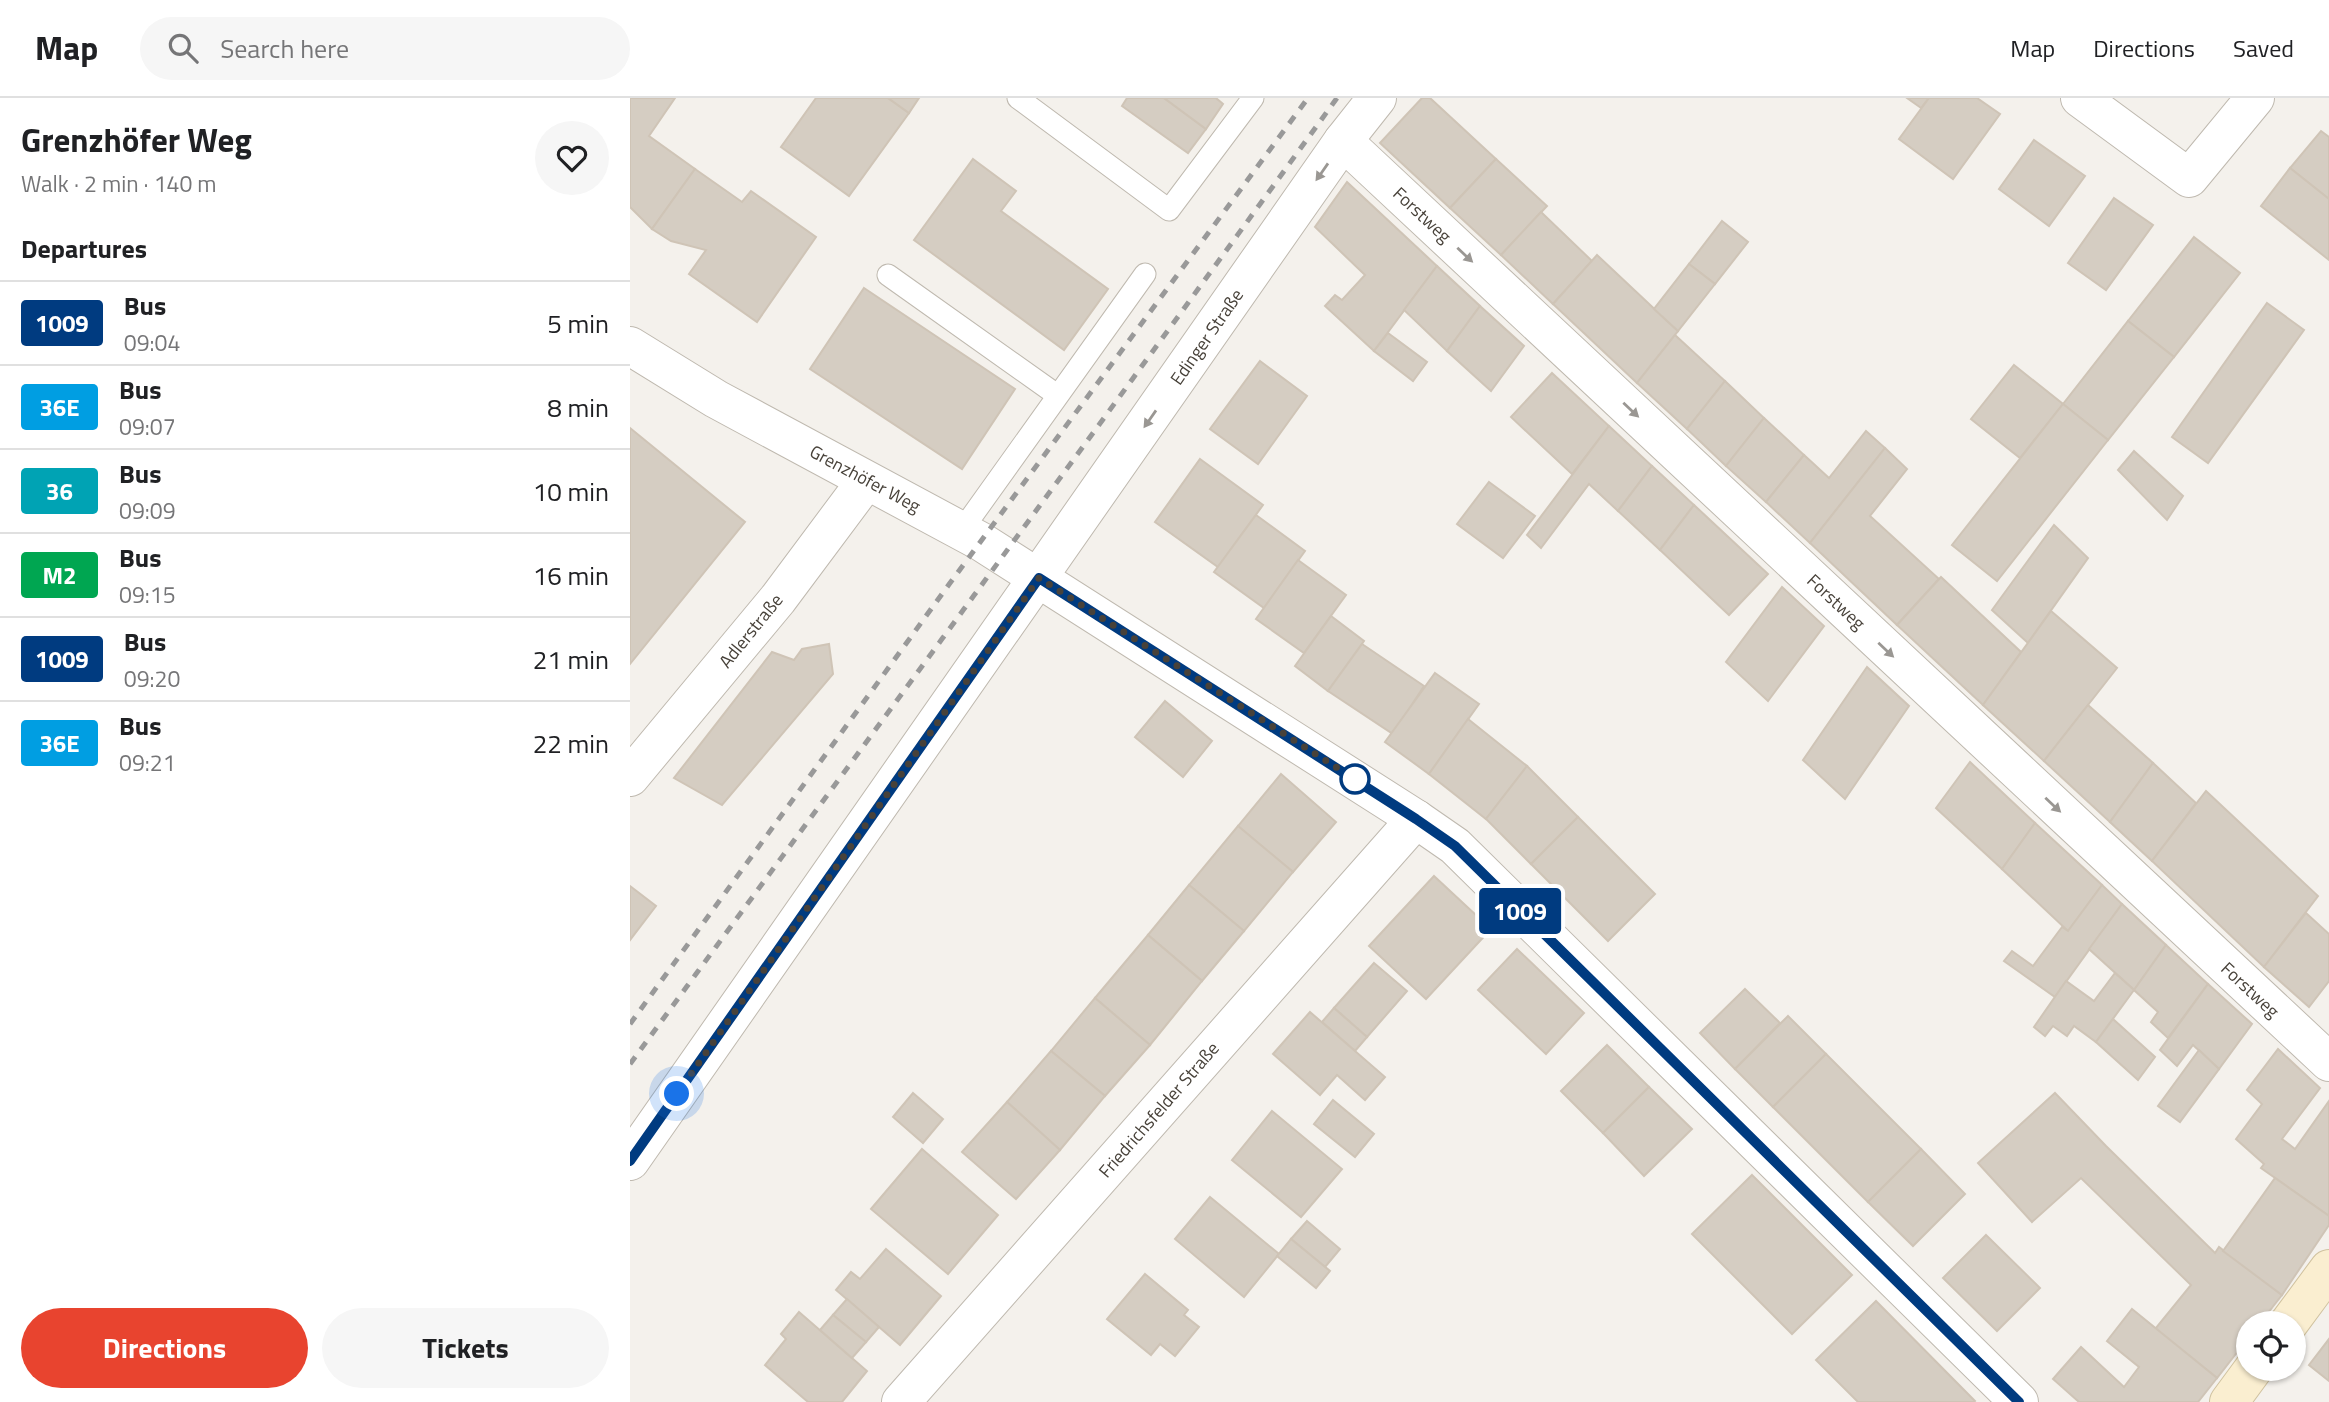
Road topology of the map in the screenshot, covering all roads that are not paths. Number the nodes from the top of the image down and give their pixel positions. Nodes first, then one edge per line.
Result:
1 (1018, 98) edge
2 (1253, 98) edge
3 (1377, 98) edge
4 (2080, 98) edge
5 (2255, 98) edge
6 (1343, 141) junction
7 (1145, 274) dead end
8 (888, 275) dead end
9 (630, 346) edge
10 (1057, 395) junction
11 (866, 481) junction
12 (962, 530) junction
13 (1039, 578) junction
14 (630, 777) edge
15 (1416, 819) junction
16 (2329, 1062) edge
17 (630, 1161) edge
18 (2329, 1269) edge
19 (2297, 1311) edge
20 (2244, 1381) edge
21 (901, 1402) edge
22 (2019, 1402) edge
23 (2229, 1402) edge

1 - 2 lane
3 - 6 street, Edinger Straße
4 - 5 street
6 -> 13 street, Edinger Straße
6 -> 16 street, Forstweg
7 - 10 lane
8 - 10 lane
9 - 11 street, Grenzhöfer Weg
10 - 12 lane
11 - 12 street, Grenzhöfer Weg
11 - 14 street, Adlerstraße
12 - 13 street, Grenzhöfer Weg
13 - 15 street, Grenzhöfer Weg
13 - 17 street, Edinger Straße
15 - 21 street, Friedrichsfelder Straße
15 - 22 street, Grenzhöfer Weg
18 - 19 street
20 - 23 street

